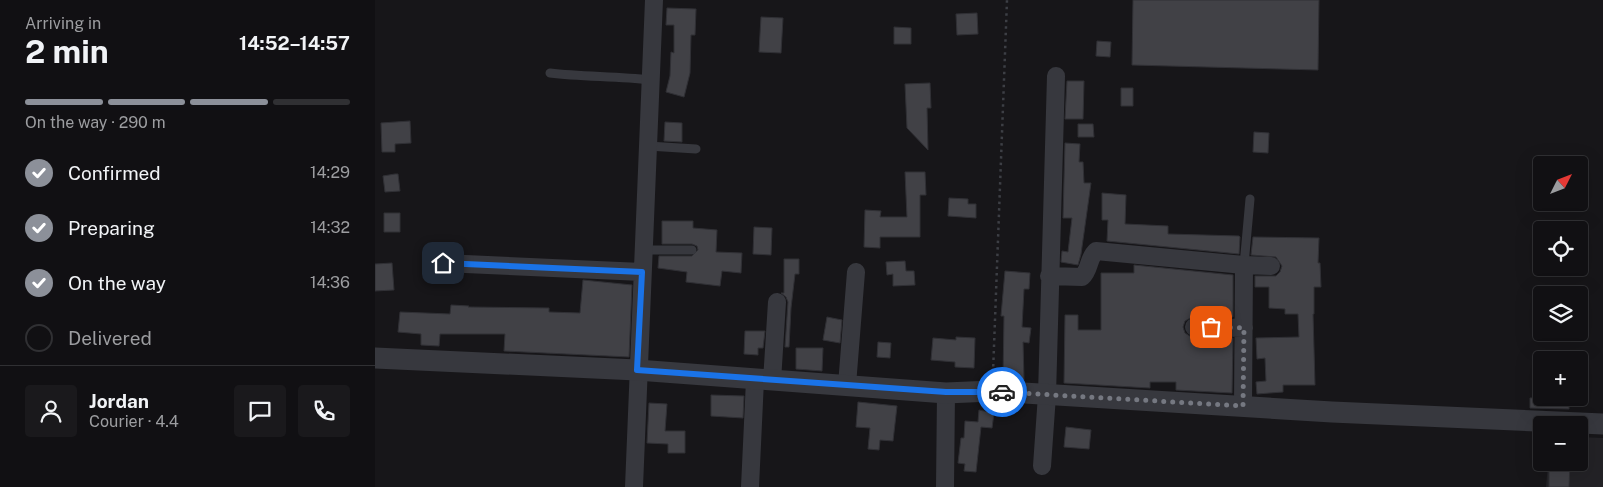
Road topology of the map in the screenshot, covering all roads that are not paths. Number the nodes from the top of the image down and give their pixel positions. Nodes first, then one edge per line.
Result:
1 (653, 0) edge
2 (550, 73) dead end
3 (1056, 76) dead end
4 (650, 80) junction
5 (648, 146) junction
6 (696, 149) dead end
7 (1250, 199) dead end
8 (643, 250) junction
9 (692, 250) dead end
10 (443, 263) dead end
11 (1244, 265) junction
12 (1271, 266) dead end
13 (642, 272) junction
14 (856, 272) dead end
15 (1049, 276) junction
16 (777, 302) dead end
17 (1194, 327) dead end
18 (1244, 328) junction
19 (375, 358) edge
20 (637, 370) junction
21 (764, 380) junction
22 (847, 385) junction
23 (946, 392) junction
24 (1047, 394) junction
25 (1243, 406) junction
26 (1603, 424) edge
27 (1042, 466) dead end
28 (634, 487) edge
29 (750, 487) edge
30 (945, 487) edge

1 - 4 street
2 - 4 lane
3 - 15 street
4 - 5 street
5 - 6 lane
5 - 8 street
7 - 11 lane
8 - 9 lane
8 - 13 street
10 - 13 street
11 - 12 street
11 - 15 street
11 - 18 street
13 - 20 street
14 - 22 street
15 - 24 street
16 - 21 street
17 - 18 street
18 - 25 street
19 - 20 street
20 - 21 street
20 - 28 street
21 - 22 street
21 - 29 street
22 - 23 street
23 - 24 street
23 - 30 street
24 - 25 street
24 - 27 street
25 - 26 street

